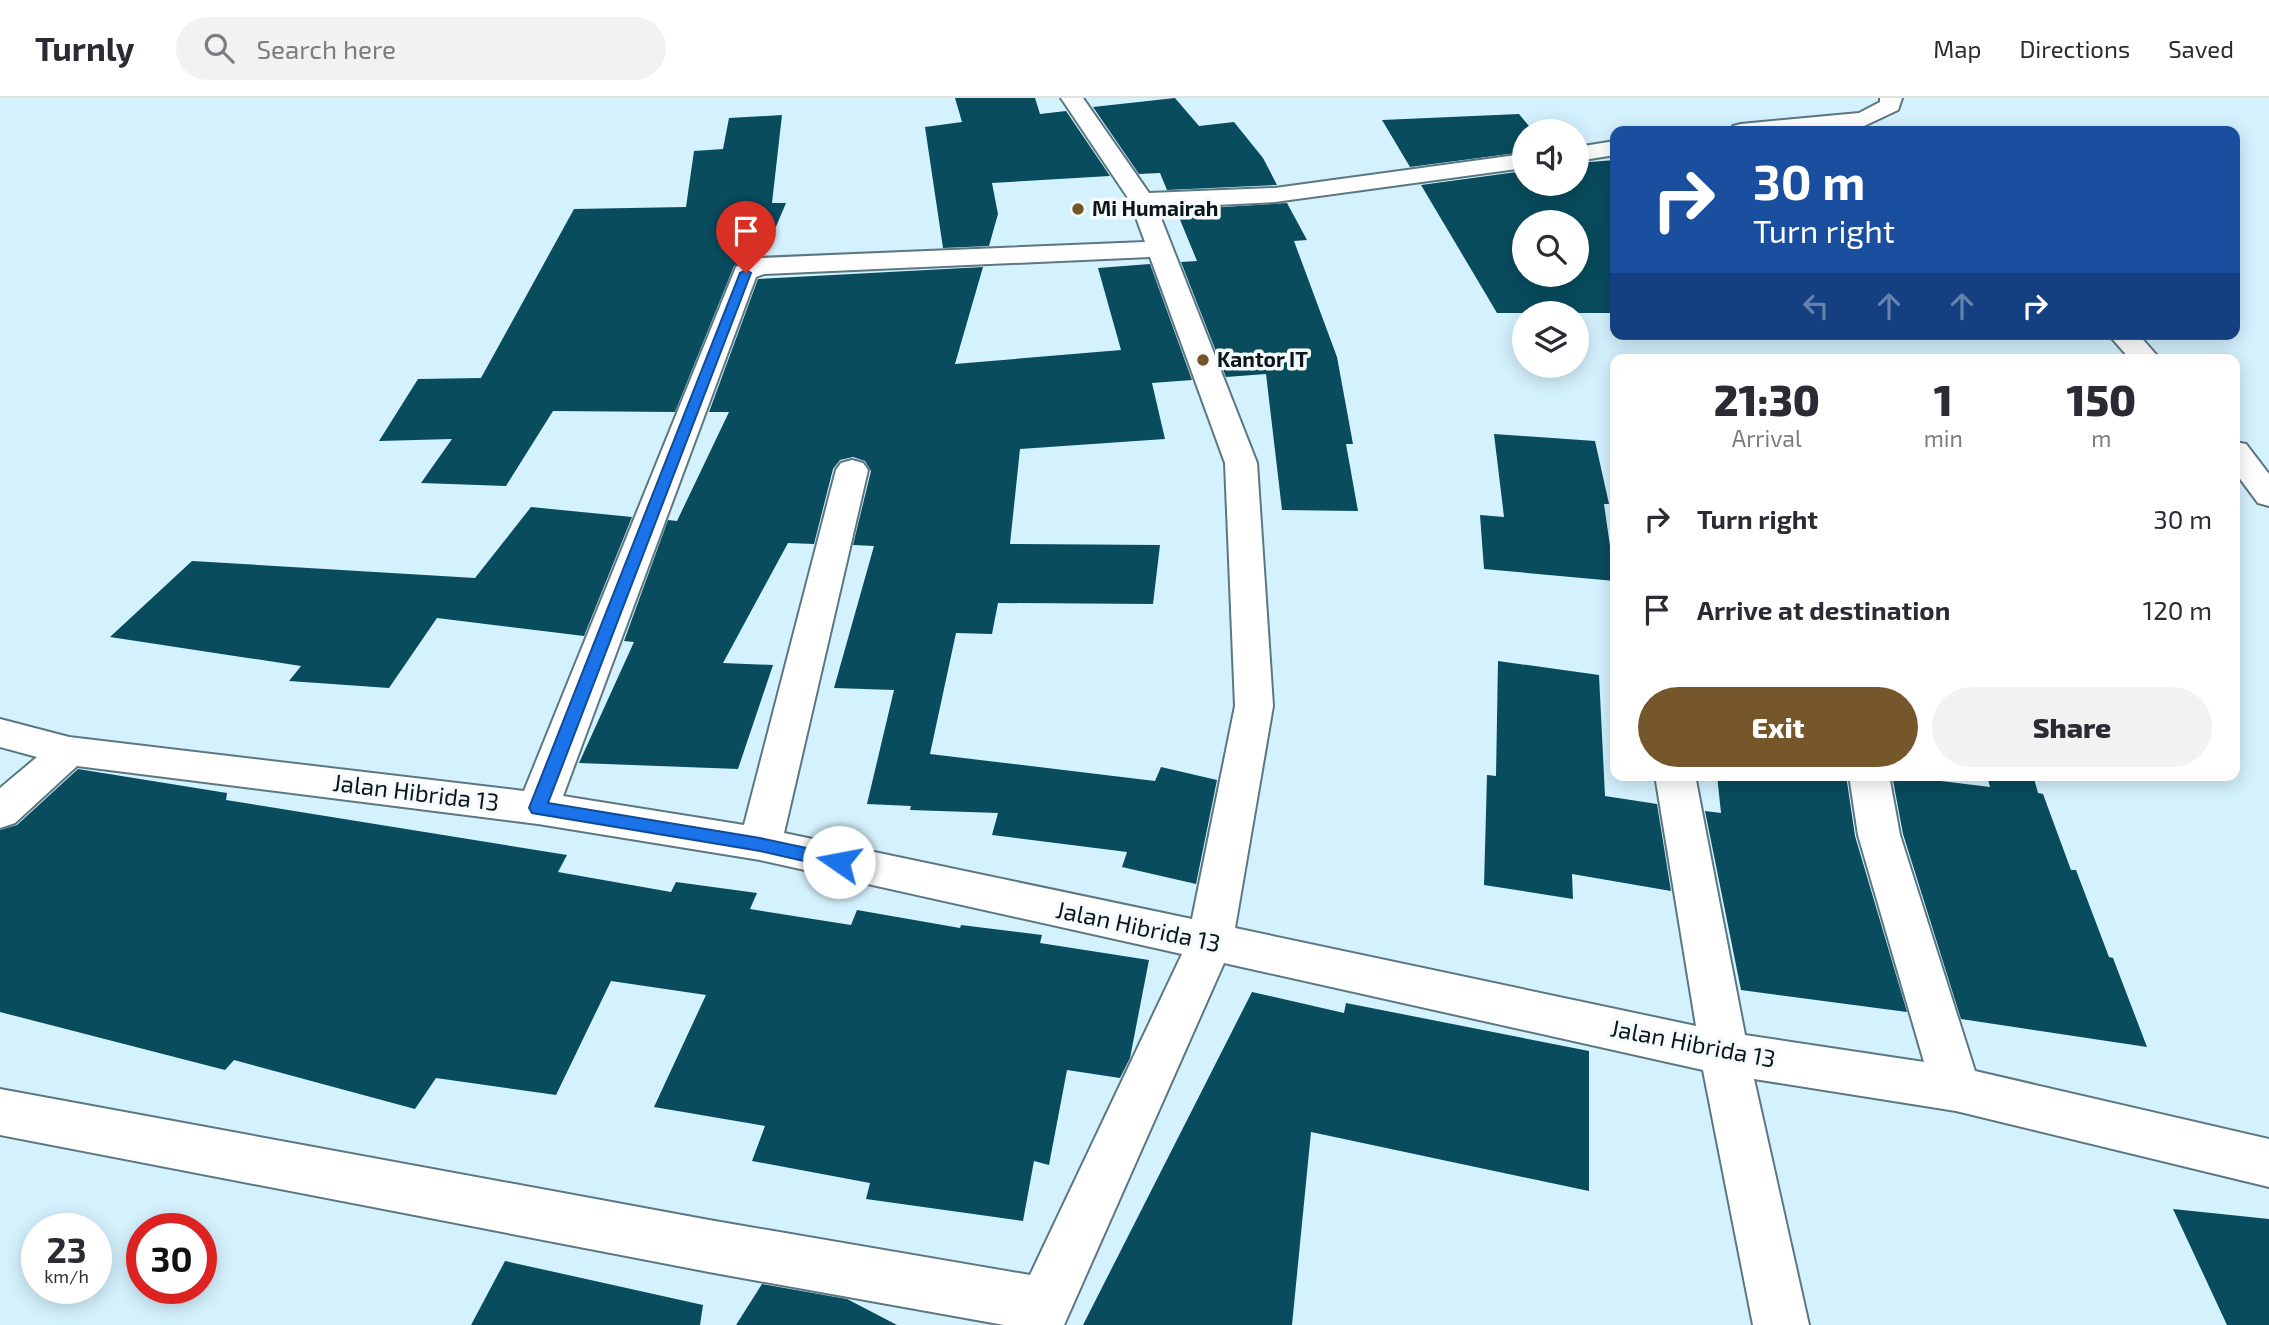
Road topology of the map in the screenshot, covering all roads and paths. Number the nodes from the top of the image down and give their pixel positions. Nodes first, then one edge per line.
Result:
1 (1072, 98) edge
2 (1891, 98) edge
3 (1871, 125) edge
4 (1849, 126) edge
5 (1610, 149) edge
6 (1589, 151) edge
7 (1512, 163) edge
8 (1142, 201) junction
9 (1162, 249) junction
10 (2128, 340) edge
11 (2141, 354) edge
12 (2240, 458) edge
13 (852, 470) dead end
14 (2269, 496) edge
15 (0, 733) edge
16 (69, 751) junction
17 (1676, 781) edge
18 (1870, 781) edge
19 (538, 808) junction
20 (0, 812) edge
21 (760, 844) junction
22 (1210, 943) junction
23 (1724, 1053) junction
24 (1956, 1088) junction
25 (0, 1112) edge
26 (2269, 1163) edge
27 (1041, 1315) edge
28 (1781, 1325) edge

1 - 8 street
2 - 3 street
3 - 4 street
5 - 6 street
7 - 8 street
8 - 9 street
9 - 19 street
9 - 22 street
10 - 11 street
12 - 14 street
13 - 21 street
15 - 16 street, Jalan Hibrida 13
16 - 19 street, Jalan Hibrida 13
16 - 20 street
17 - 23 street
18 - 24 street
19 - 21 street, Jalan Hibrida 13
21 - 22 street, Jalan Hibrida 13
22 - 23 street, Jalan Hibrida 13
22 - 27 street
23 - 24 street, Jalan Hibrida 13
23 - 28 street
24 - 26 street, Jalan Hibrida 13
25 - 27 street

